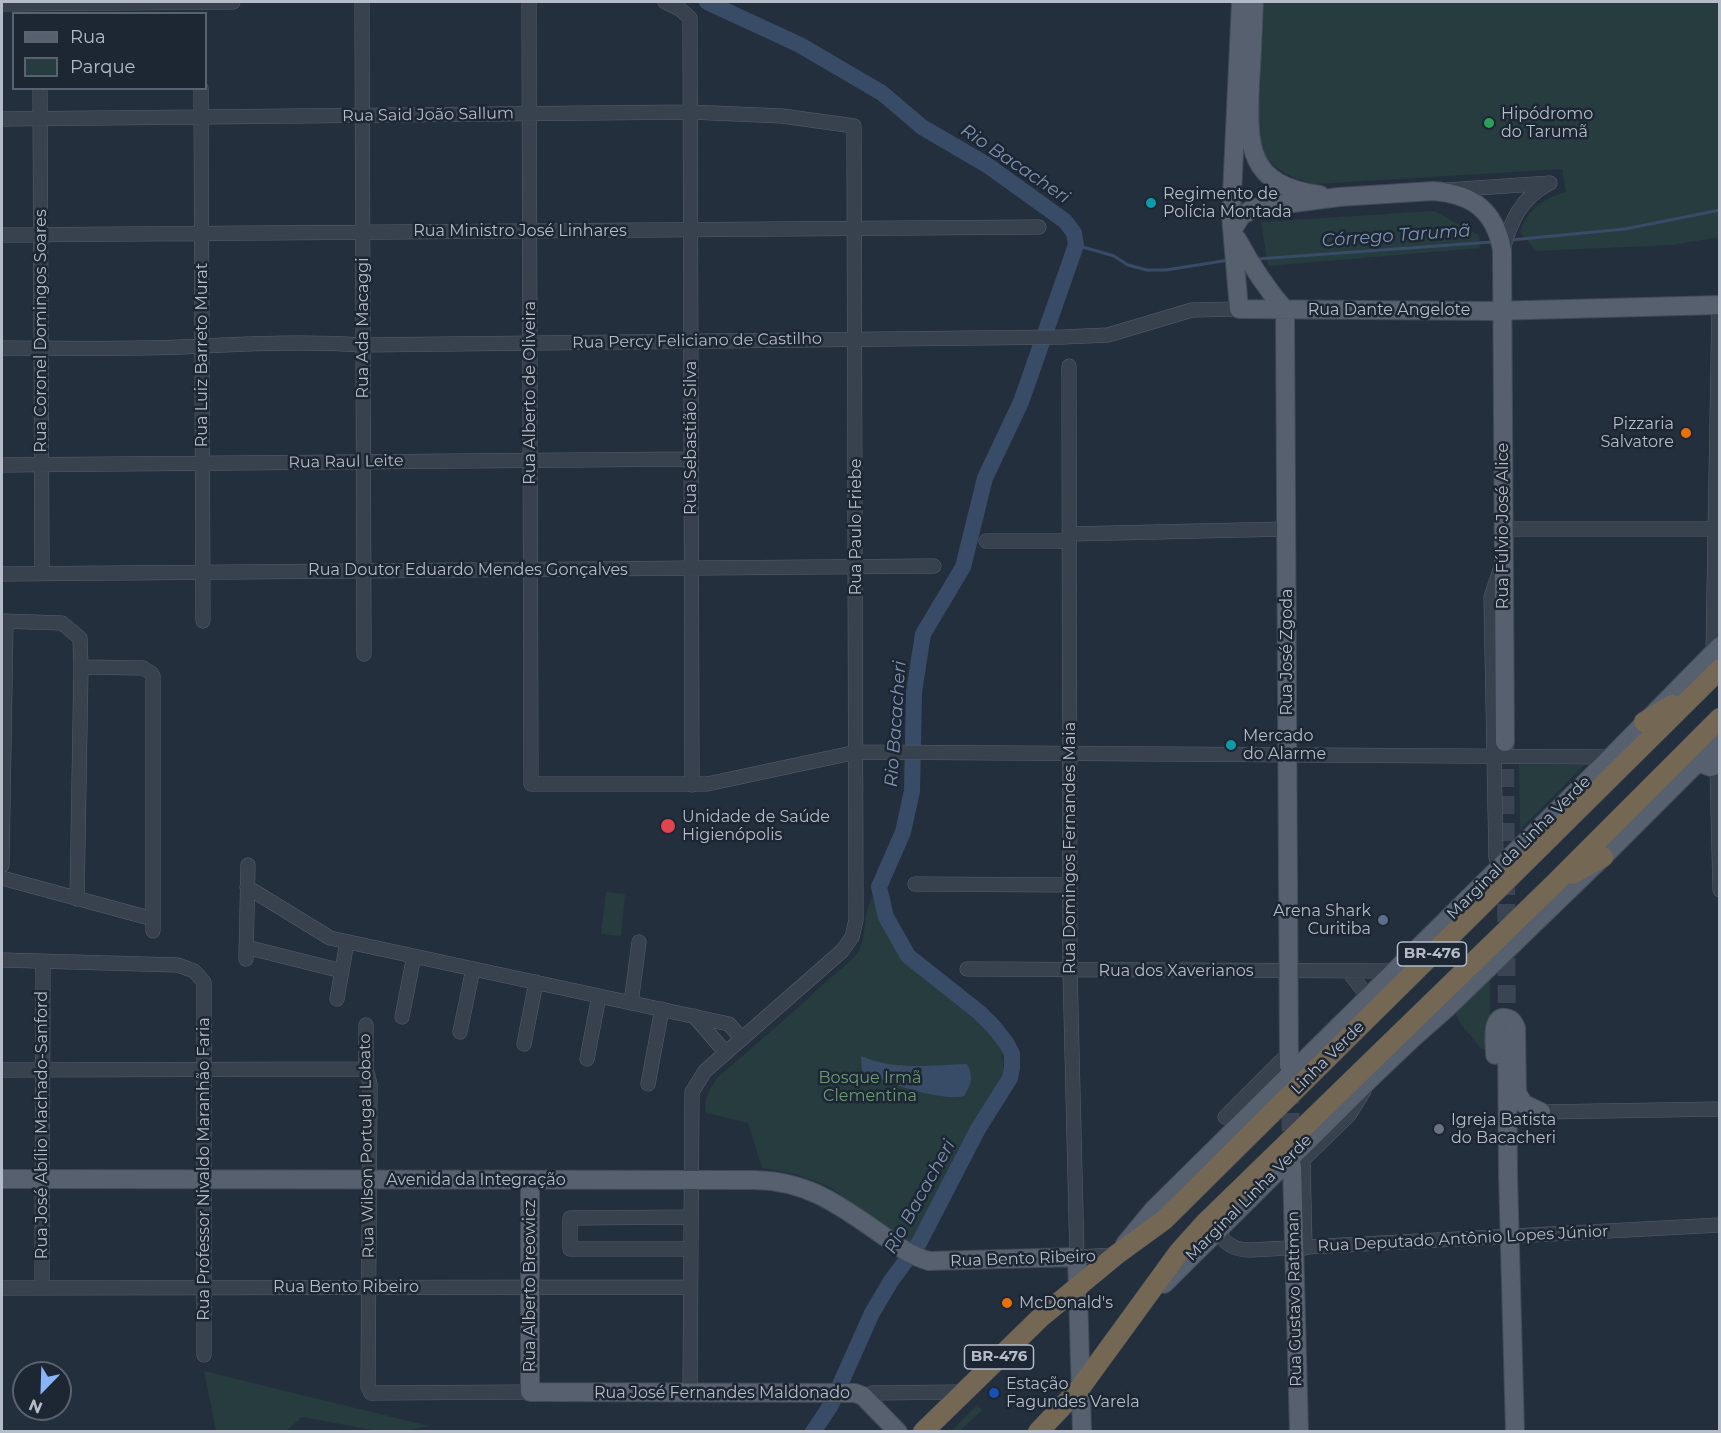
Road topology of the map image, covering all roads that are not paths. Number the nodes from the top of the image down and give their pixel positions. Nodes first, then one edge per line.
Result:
1 (201, 2) edge
2 (233, 2) edge
3 (362, 2) edge
4 (529, 2) edge
5 (665, 2) edge
6 (1240, 2) edge
7 (1254, 2) edge
8 (2, 4) edge
9 (40, 6) edge
10 (40, 90) edge
11 (201, 90) edge
12 (690, 112) junction
13 (530, 114) junction
14 (362, 116) junction
15 (202, 117) junction
16 (2, 119) edge
17 (40, 119) junction
18 (854, 126) joint
19 (1433, 191) junction
20 (1339, 197) junction
21 (1039, 227) dead end
22 (854, 228) junction
23 (691, 230) junction
24 (530, 231) junction
25 (363, 232) junction
26 (202, 233) junction
27 (40, 234) junction
28 (2, 235) edge
29 (1503, 240) junction
30 (1239, 250) junction
31 (1719, 305) edge
32 (1239, 309) junction
33 (1285, 309) junction
34 (1503, 311) junction
35 (1032, 338) joint
36 (855, 340) junction
37 (691, 342) junction
38 (530, 343) junction
39 (363, 345) junction
40 (202, 346) junction
41 (2, 348) edge
42 (41, 348) junction
43 (1069, 366) dead end
44 (691, 459) junction
45 (530, 461) junction
46 (364, 462) junction
47 (202, 464) junction
48 (2, 465) edge
49 (41, 465) junction
50 (1286, 529) junction
51 (1503, 529) junction
52 (1717, 529) edge
53 (1069, 537) junction
54 (986, 541) dead end
55 (934, 566) dead end
56 (856, 567) junction
57 (692, 568) junction
58 (530, 570) junction
59 (364, 571) junction
60 (203, 572) junction
61 (42, 573) junction
62 (2, 574) edge
63 (203, 621) dead end
64 (4, 626) edge
65 (364, 654) dead end
66 (1717, 656) edge
67 (81, 667) junction
68 (1700, 688) junction
69 (1719, 718) edge
70 (1644, 722) junction
71 (1719, 740) edge
72 (857, 752) junction
73 (1504, 752) junction
74 (1069, 753) junction
75 (1287, 755) junction
76 (1611, 758) junction
77 (1697, 762) junction
78 (1718, 765) edge
79 (692, 785) junction
80 (1603, 857) junction
81 (1496, 858) dead end
82 (2, 865) edge
83 (248, 865) dead end
84 (2, 878) edge
85 (915, 884) dead end
86 (1554, 884) junction
87 (1070, 885) junction
88 (247, 887) junction
89 (1719, 890) edge
90 (77, 899) junction
91 (347, 942) junction
92 (639, 942) dead end
93 (414, 956) junction
94 (2, 960) edge
95 (43, 963) junction
96 (473, 969) junction
97 (966, 969) dead end
98 (1070, 970) junction
99 (342, 971) junction
100 (1288, 971) junction
101 (1394, 971) junction
102 (1349, 972) junction
103 (536, 982) junction
104 (599, 996) junction
105 (1368, 997) junction
106 (337, 999) dead end
107 (631, 1003) junction
108 (662, 1010) junction
109 (693, 1016) junction
110 (402, 1017) dead end
111 (366, 1025) dead end
112 (460, 1032) dead end
113 (1507, 1036) tunnel mouth
114 (742, 1039) junction
115 (524, 1044) dead end
116 (726, 1053) junction
117 (587, 1059) dead end
118 (1289, 1059) joint
119 (204, 1069) junction
120 (366, 1069) junction
121 (2, 1070) edge
122 (42, 1070) junction
123 (1371, 1078) junction
124 (648, 1084) dead end
125 (1719, 1109) edge
126 (1541, 1112) junction
127 (1225, 1117) dead end
128 (1292, 1166) tunnel mouth
129 (1508, 1174) junction
130 (2, 1179) edge
131 (42, 1179) junction
132 (204, 1179) junction
133 (369, 1179) junction
134 (530, 1180) junction
135 (690, 1180) junction
136 (690, 1217) junction
137 (1719, 1225) edge
138 (1218, 1228) junction
139 (1510, 1236) junction
140 (1299, 1248) junction
141 (690, 1249) junction
142 (1116, 1255) junction
143 (1077, 1257) junction
144 (929, 1261) joint
145 (1078, 1285) junction
146 (42, 1287) junction
147 (204, 1287) junction
148 (368, 1287) junction
149 (530, 1287) junction
150 (690, 1287) junction
151 (2, 1288) edge
152 (1129, 1320) junction
153 (204, 1355) dead end
154 (1080, 1389) junction
155 (530, 1392) junction
156 (690, 1392) junction
157 (962, 1392) junction
158 (872, 1393) dead end
159 (898, 1431) edge
160 (923, 1431) edge
161 (1038, 1431) edge
162 (1082, 1431) edge
163 (1299, 1431) edge
164 (1515, 1431) edge

1 - 2 street
1 - 9 street
3 - 14 street, Rua Ada Macaggi
4 - 13 street, Rua Alberto de Oliveira
5 - 12 street, Rua Sebastião Silva
6 - 30 main road
7 - 20 main road
8 - 9 street
10 - 17 street, Rua Coronel Domingos Soares
11 - 15 street, Rua Luiz Barreto Murat
12 - 13 street, Rua Said João Sallum
12 - 18 street, Rua Said João Sallum
12 - 23 street, Rua Sebastião Silva
13 - 14 street, Rua Said João Sallum
13 - 24 street, Rua Alberto de Oliveira
14 - 15 street, Rua Said João Sallum
14 - 25 street, Rua Ada Macaggi
15 - 17 street, Rua Said João Sallum
15 - 26 street, Rua Luiz Barreto Murat
16 - 17 street, Rua Said João Sallum
17 - 27 street, Rua Coronel Domingos Soares
18 - 22 street, Rua Paulo Friebe
19 - 20 main road
19 - 29 main road
19 - 29 street
20 - 30 main road
21 - 22 street, Rua Ministro José Linhares
22 - 23 street, Rua Ministro José Linhares
22 - 36 street, Rua Paulo Friebe
23 - 24 street, Rua Ministro José Linhares
23 - 37 street, Rua Sebastião Silva
24 - 25 street, Rua Ministro José Linhares
24 - 38 street, Rua Alberto de Oliveira
25 - 26 street, Rua Ministro José Linhares
25 - 39 street, Rua Ada Macaggi
26 - 27 street, Rua Ministro José Linhares
26 - 40 street, Rua Luiz Barreto Murat
27 - 28 street, Rua Ministro José Linhares
27 - 42 street, Rua Coronel Domingos Soares
29 - 34 main road, Rua Fúlvio José Alice
30 - 32 main road
30 - 33 main road
31 - 34 main road, Rua Dante Angelote
31 - 52 street
32 - 33 main road, Rua Dante Angelote
32 - 35 street, Rua Dante Angelote
33 - 34 main road, Rua Dante Angelote
33 - 50 main road, Rua José Zgoda
34 - 51 main road, Rua Fúlvio José Alice
35 - 36 street, Rua Percy Feliciano de Castilho
36 - 37 street, Rua Percy Feliciano de Castilho
36 - 56 street, Rua Paulo Friebe
37 - 38 street, Rua Percy Feliciano de Castilho
37 - 44 street, Rua Sebastião Silva
38 - 39 street, Rua Percy Feliciano de Castilho
38 - 45 street, Rua Alberto de Oliveira
39 - 40 street, Rua Percy Feliciano de Castilho
39 - 46 street, Rua Ada Macaggi
40 - 42 street, Rua Percy Feliciano de Castilho
40 - 47 street, Rua Luiz Barreto Murat
41 - 42 street, Rua Percy Feliciano de Castilho
42 - 49 street, Rua Coronel Domingos Soares
43 - 53 street, Rua Domingos Fernandes Maia
44 - 45 street, Rua Raul Leite
44 - 57 street, Rua Sebastião Silva
45 - 46 street, Rua Raul Leite
45 - 58 street, Rua Alberto de Oliveira
46 - 47 street, Rua Raul Leite
46 - 59 street, Rua Ada Macaggi
47 - 49 street, Rua Raul Leite
47 - 60 street, Rua Luiz Barreto Murat
48 - 49 street, Rua Raul Leite
49 - 61 street, Rua Coronel Domingos Soares
50 - 53 street
50 - 75 main road, Rua José Zgoda
51 - 52 street
51 - 73 main road, Rua Fúlvio José Alice
52 - 66 street
53 - 54 street
53 - 74 street, Rua Domingos Fernandes Maia
55 - 56 street, Rua Doutor Eduardo Mendes Gonçalves
56 - 57 street, Rua Doutor Eduardo Mendes Gonçalves
56 - 72 street, Rua Paulo Friebe
57 - 58 street, Rua Doutor Eduardo Mendes Gonçalves
57 - 79 street, Rua Sebastião Silva
58 - 59 street, Rua Doutor Eduardo Mendes Gonçalves
58 - 79 street, Rua Alberto de Oliveira
59 - 60 street, Rua Doutor Eduardo Mendes Gonçalves
59 - 65 street, Rua Ada Macaggi
60 - 61 street, Rua Doutor Eduardo Mendes Gonçalves
60 - 63 street, Rua Luiz Barreto Murat
61 - 62 street, Rua Doutor Eduardo Mendes Gonçalves
64 - 67 street
64 - 82 street
66 - 68 highway, Linha Verde / BR-476
66 - 70 main road, Marginal da Linha Verde
67 - 90 street
67 - 90 street
68 - 70 highway
68 - 142 highway, Linha Verde / BR-476
69 - 86 highway, Linha Verde / BR-476
70 - 76 main road, Marginal da Linha Verde
71 - 77 main road
72 - 74 street
72 - 79 street
72 - 114 street, Rua Paulo Friebe
73 - 75 street
73 - 76 street
73 - 81 street
74 - 75 street
74 - 87 street, Rua Domingos Fernandes Maia
75 - 100 main road, Rua José Zgoda
76 - 101 main road, Marginal da Linha Verde
77 - 78 main road
77 - 80 main road
78 - 89 street
80 - 86 highway
80 - 123 main road
83 - 88 street
84 - 90 street
85 - 87 street
86 - 152 highway, Linha Verde / BR-476
87 - 98 street, Rua Domingos Fernandes Maia
88 - 91 street
88 - 99 street
91 - 93 street
91 - 99 street
92 - 107 street
93 - 96 street
93 - 110 street
94 - 95 street
95 - 119 street, Rua Professor Nivaldo Maranhão Faria
95 - 122 street, Rua José Abílio Machado-Sanford
96 - 103 street
96 - 112 street
97 - 98 street, Rua dos Xaverianos
98 - 100 street, Rua dos Xaverianos
98 - 143 street, Rua Domingos Fernandes Maia
99 - 106 street
100 - 102 street, Rua dos Xaverianos
100 - 118 main road, Rua José Zgoda
101 - 102 street, Rua dos Xaverianos
101 - 105 main road, Marginal da Linha Verde
102 - 105 street
103 - 104 street
103 - 115 street
104 - 107 street
104 - 117 street
105 - 142 main road, Marginal da Linha Verde
107 - 108 street
108 - 109 street
108 - 124 street
109 - 114 street
109 - 116 street
111 - 120 street, Rua Wilson Portugal Lobato
113 - 129 main road
114 - 116 street
116 - 135 street
118 - 127 street
119 - 120 street
119 - 122 street
119 - 132 street, Rua Professor Nivaldo Maranhão Faria
120 - 133 street, Rua Wilson Portugal Lobato
121 - 122 street
122 - 131 street, Rua José Abílio Machado-Sanford
123 - 138 main road, Marginal Linha Verde
123 - 140 street
125 - 126 street
126 - 129 main road
126 - 129 main road
128 - 140 main road, Rua Gustavo Rattman
129 - 139 main road
130 - 131 main road, Avenida da Integração
131 - 132 main road, Avenida da Integração
131 - 146 street, Rua José Abílio Machado-Sanford
132 - 133 main road, Avenida da Integração
132 - 147 street, Rua Professor Nivaldo Maranhão Faria
133 - 134 main road, Avenida da Integração
133 - 148 street, Rua Wilson Portugal Lobato
134 - 135 main road, Avenida da Integração
134 - 149 main road, Rua Alberto Breowicz
135 - 136 street
135 - 144 main road, Avenida da Integração
136 - 141 street
136 - 141 street
137 - 139 street, Rua Deputado Antônio Lopes Júnior
138 - 140 street, Rua Deputado Antônio Lopes Júnior
138 - 152 main road, Marginal Linha Verde
139 - 140 street, Rua Deputado Antônio Lopes Júnior
139 - 164 main road
140 - 163 main road, Rua Gustavo Rattman
141 - 150 street
142 - 143 street, Rua Bento Ribeiro
142 - 145 highway, Linha Verde / BR-476
143 - 144 main road, Rua Bento Ribeiro
143 - 145 main road, Rua Domingos Fernandes Maia
145 - 154 main road, Rua Domingos Fernandes Maia
145 - 157 highway, Linha Verde / BR-476
146 - 147 street, Rua Bento Ribeiro
146 - 151 street, Rua Bento Ribeiro
147 - 148 street, Rua Bento Ribeiro
147 - 153 street, Rua Professor Nivaldo Maranhão Faria
148 - 149 street, Rua Bento Ribeiro
148 - 155 street, Rua Wilson Portugal Lobato
149 - 150 street, Rua Bento Ribeiro
149 - 155 main road, Rua Alberto Breowicz
150 - 156 street
152 - 154 highway, Linha Verde / BR-476
154 - 161 highway, Linha Verde / BR-476
154 - 162 main road, Rua Domingos Fernandes Maia
155 - 156 main road, Rua José Fernandes Maldonado
156 - 159 main road, Rua José Fernandes Maldonado
157 - 158 street
157 - 160 highway, Linha Verde / BR-476

